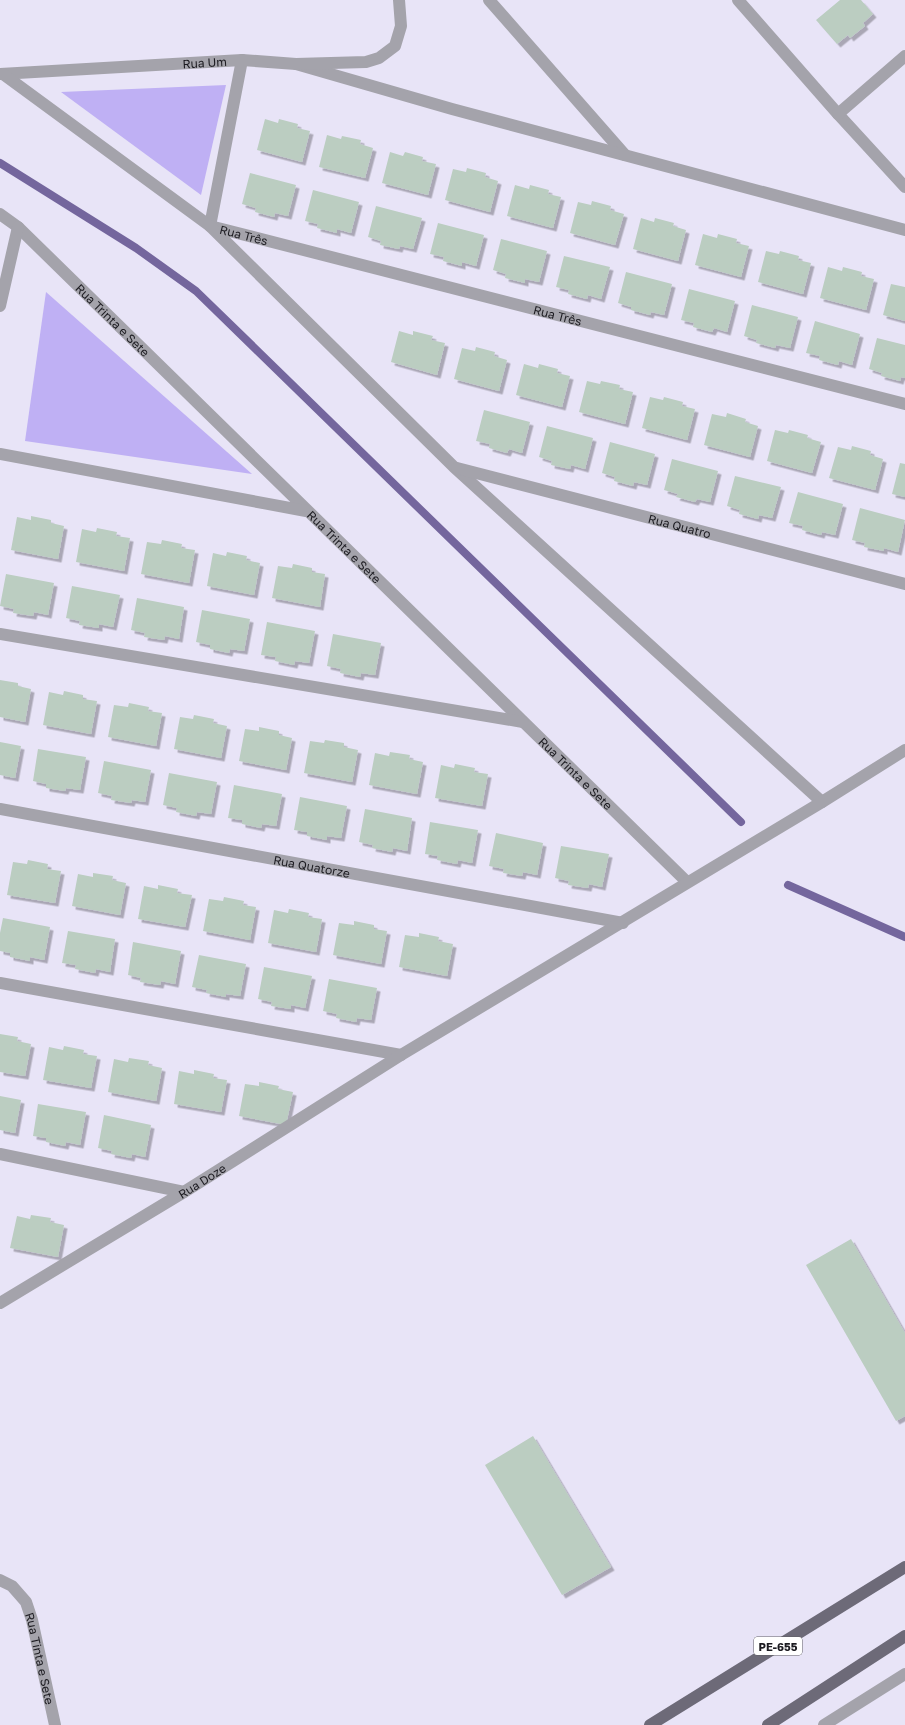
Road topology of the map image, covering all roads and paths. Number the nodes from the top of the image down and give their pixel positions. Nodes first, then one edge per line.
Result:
1 (399, 0) edge
2 (489, 0) edge
3 (738, 0) edge
4 (905, 56) edge
5 (242, 60) junction
6 (296, 64) junction
7 (1, 74) edge
8 (838, 114) junction
9 (625, 155) junction
10 (905, 187) edge
11 (0, 214) edge
12 (210, 226) junction
13 (18, 227) junction
14 (905, 230) edge
15 (0, 306) edge
16 (905, 404) edge
17 (0, 454) edge
18 (454, 467) junction
19 (306, 511) junction
20 (905, 584) edge
21 (0, 634) edge
22 (523, 722) junction
23 (905, 750) edge
24 (822, 802) junction
25 (0, 809) edge
26 (687, 882) junction
27 (623, 923) junction
28 (0, 983) edge
29 (401, 1055) junction
30 (0, 1154) edge
31 (184, 1192) junction
32 (0, 1303) edge
33 (905, 1567) edge
34 (0, 1580) edge
35 (905, 1636) edge
36 (905, 1674) edge
37 (55, 1725) edge
38 (650, 1725) edge
39 (768, 1725) edge
40 (824, 1725) edge

1 - 6 street, Rua Um
2 - 9 street
3 - 8 street
4 - 8 street
5 - 6 street, Rua Um
5 - 7 street, Rua Um
5 - 12 street
6 - 9 street
7 - 12 street
8 - 10 street
9 - 14 street
11 - 13 street, Rua Trinta e Sete
12 - 16 street, Rua Três
12 - 18 street
13 - 15 street
13 - 19 street, Rua Trinta e Sete
17 - 19 street
18 - 20 street, Rua Quatro
18 - 24 street
19 - 22 street, Rua Trinta e Sete
21 - 22 street
22 - 26 street, Rua Trinta e Sete
23 - 24 street, Rua Doze
24 - 26 street, Rua Doze
25 - 27 street, Rua Quatorze
26 - 27 street, Rua Doze
27 - 29 street, Rua Doze
28 - 29 street
29 - 31 street, Rua Doze
30 - 31 street
31 - 32 street, Rua Doze
33 - 38 main road, PE-655
34 - 37 street, Rua Tinta e Sete
35 - 39 main road
36 - 40 street

